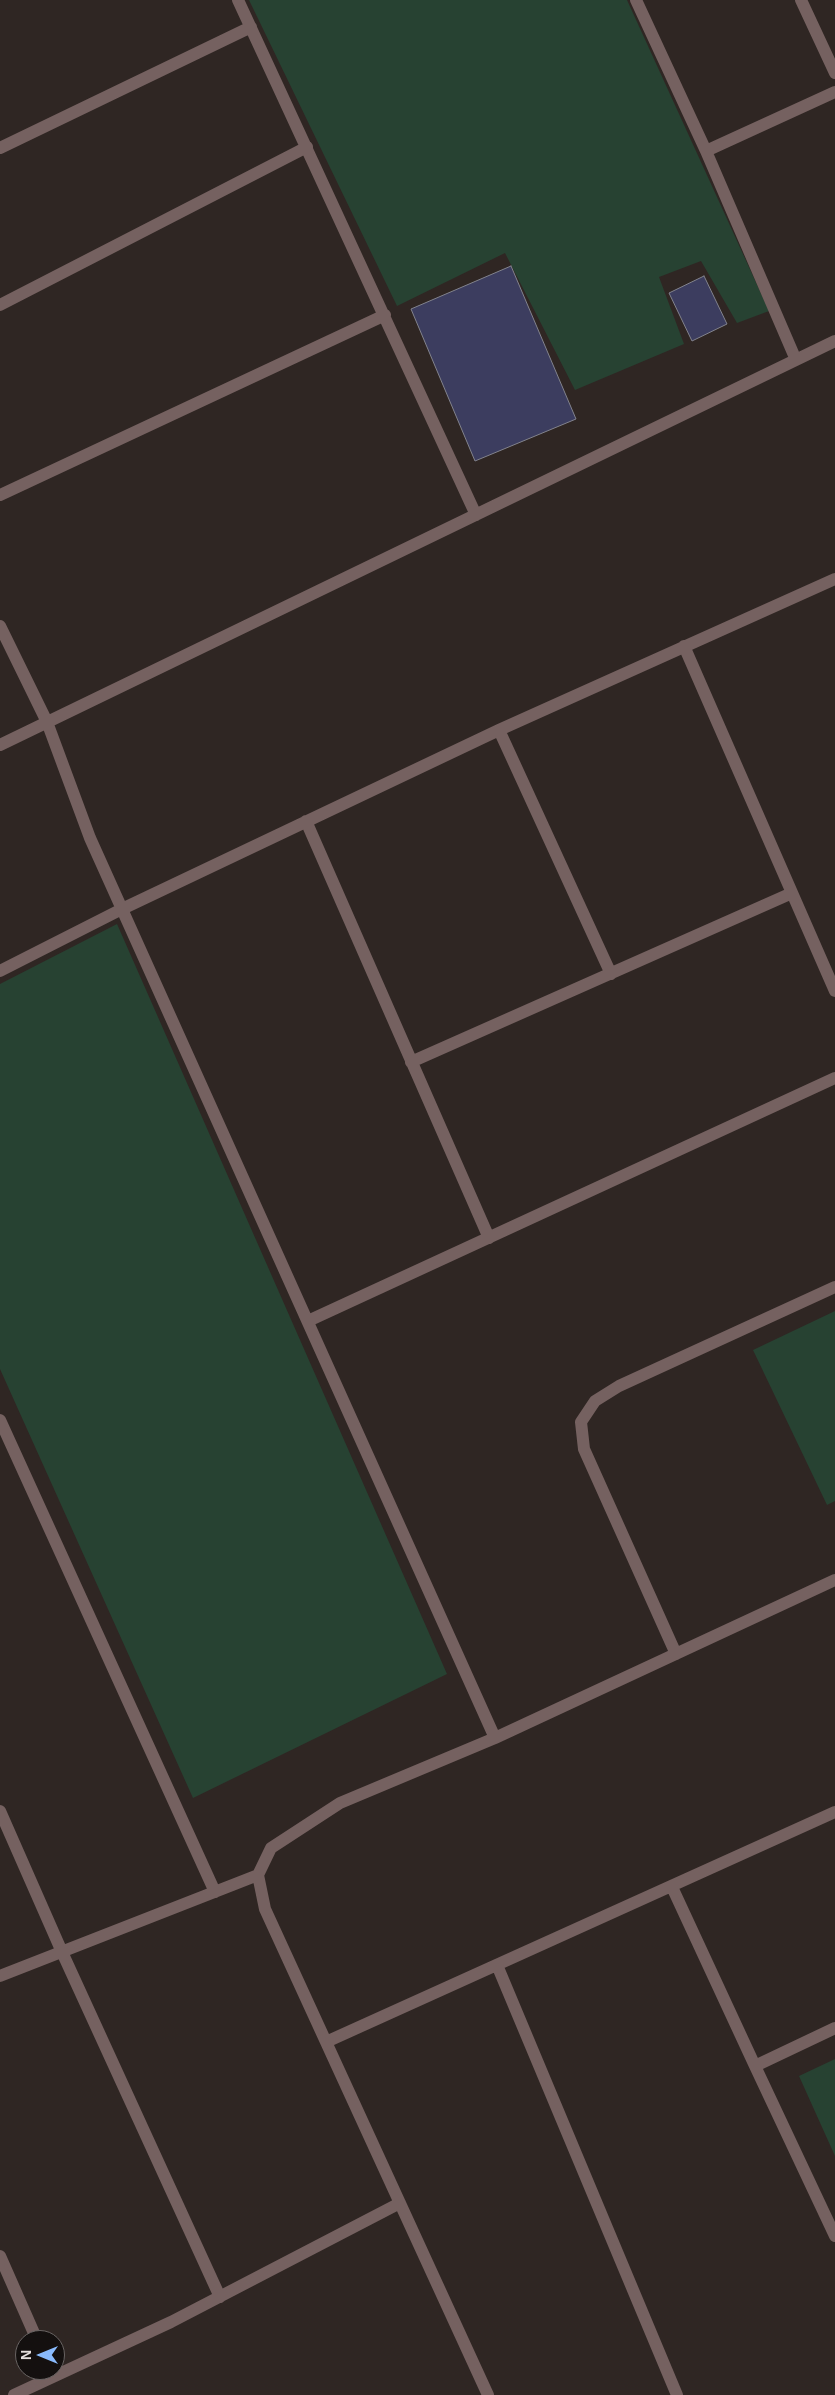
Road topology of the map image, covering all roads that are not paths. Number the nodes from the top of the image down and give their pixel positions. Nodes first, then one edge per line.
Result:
1 (238, 0) edge
2 (636, 0) edge
3 (801, 0) edge
4 (251, 27) junction
5 (835, 73) edge
6 (835, 92) edge
7 (307, 146) junction
8 (0, 148) edge
9 (706, 151) junction
10 (0, 305) edge
11 (384, 315) junction
12 (835, 341) edge
13 (796, 360) junction
14 (0, 495) edge
15 (476, 515) junction
16 (835, 579) edge
17 (0, 626) edge
18 (684, 646) junction
19 (47, 722) junction
20 (499, 730) junction
21 (0, 745) edge
22 (306, 821) junction
23 (792, 893) junction
24 (122, 909) junction
25 (0, 971) edge
26 (611, 974) junction
27 (835, 990) edge
28 (412, 1062) junction
29 (835, 1078) edge
30 (489, 1238) junction
31 (835, 1287) edge
32 (308, 1321) junction
33 (0, 1420) edge
34 (835, 1580) edge
35 (676, 1654) junction
36 (495, 1738) junction
37 (0, 1811) edge
38 (835, 1812) edge
39 (258, 1875) junction
40 (672, 1887) junction
41 (214, 1892) junction
42 (62, 1952) junction
43 (497, 1965) junction
44 (0, 1976) edge
45 (835, 2028) edge
46 (326, 2042) junction
47 (755, 2066) junction
48 (400, 2204) junction
49 (835, 2236) edge
50 (0, 2256) edge
51 (220, 2297) junction
52 (33, 2330) edge
53 (65, 2368) edge
54 (41, 2380) edge
55 (14, 2395) edge
56 (488, 2395) edge
57 (677, 2395) edge

1 - 4 street
2 - 9 street
3 - 5 street
4 - 7 street
4 - 8 street
6 - 9 street
7 - 10 street
7 - 11 street
9 - 13 street
11 - 14 street
11 - 15 street
12 - 13 street
13 - 15 street
15 - 19 street
16 - 18 street
17 - 19 street
18 - 20 street
18 - 23 street
19 - 21 street
19 - 24 street
20 - 22 street
20 - 26 street
22 - 24 street
22 - 28 street
23 - 26 street
23 - 27 street
24 - 25 street
24 - 32 street
26 - 28 street
28 - 30 street
29 - 30 street
30 - 32 street
31 - 35 street
32 - 36 street
33 - 41 street
34 - 35 street
35 - 36 street
36 - 39 street
37 - 42 street
38 - 40 street
39 - 41 street
39 - 46 street
40 - 43 street
40 - 47 street
41 - 42 street
42 - 44 street
42 - 51 street
43 - 46 street
43 - 57 street
45 - 47 street
46 - 48 street
47 - 49 street
48 - 51 street
48 - 56 street
50 - 52 street
51 - 53 street
54 - 55 street

